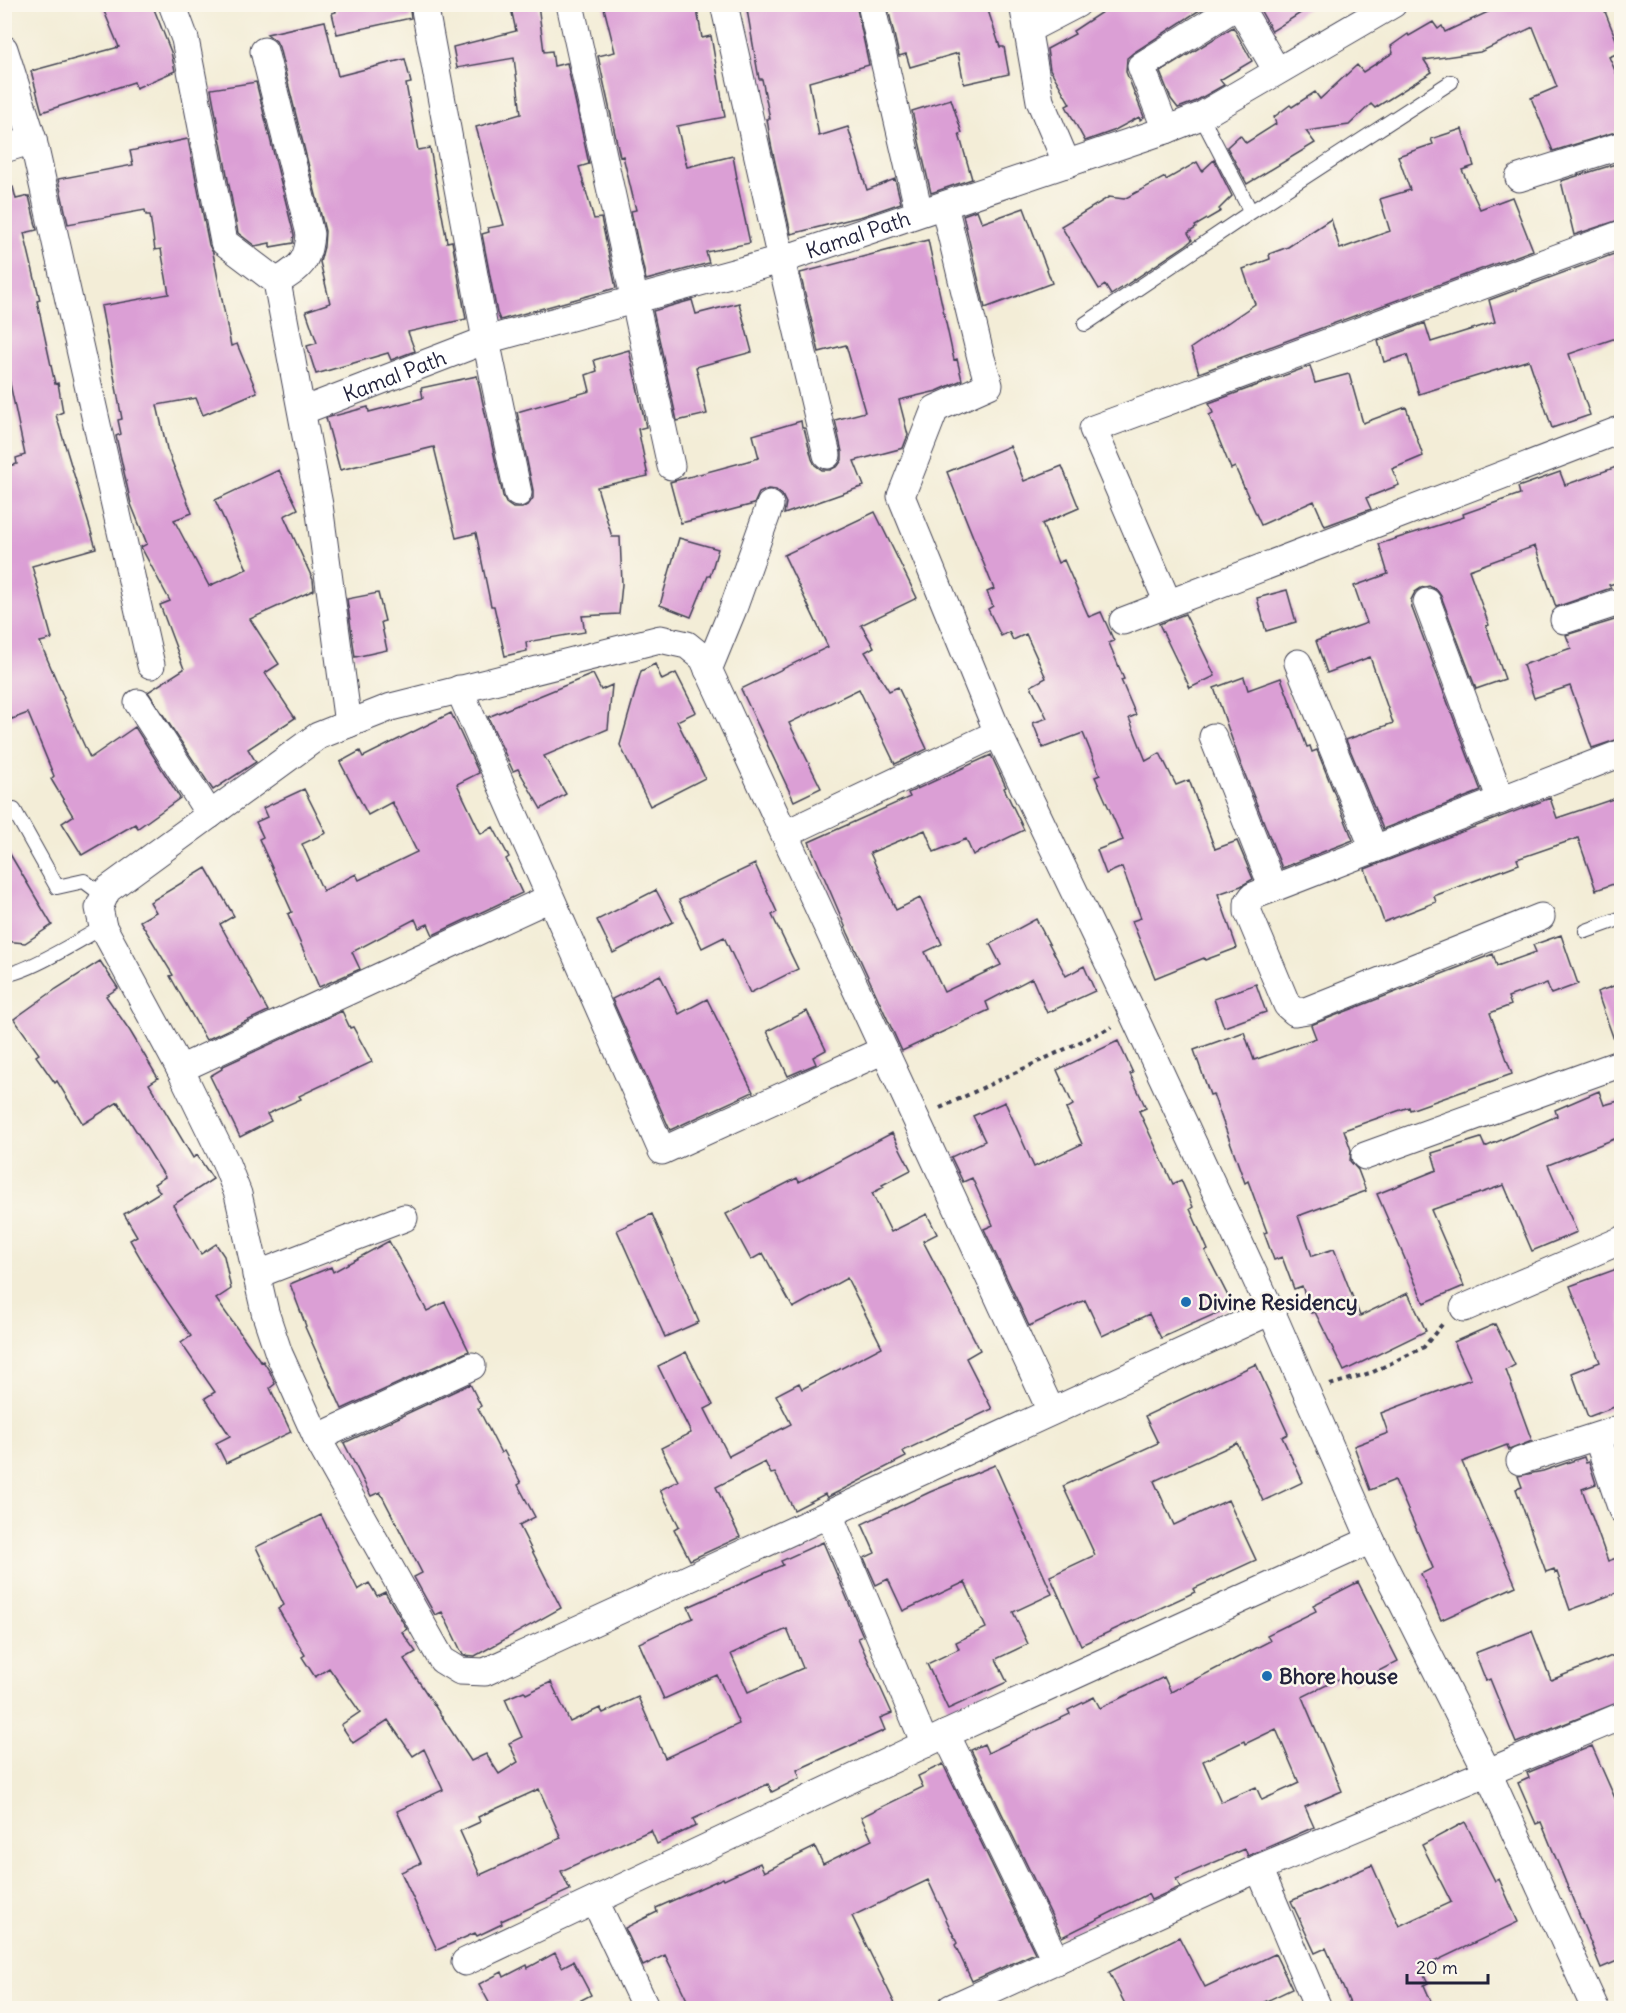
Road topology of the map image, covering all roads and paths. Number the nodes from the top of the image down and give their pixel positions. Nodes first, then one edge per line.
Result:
1 (172, 4) edge
2 (424, 4) edge
3 (570, 4) edge
4 (724, 4) edge
5 (872, 4) edge
6 (1077, 4) edge
7 (1393, 4) edge
8 (1238, 5) edge
9 (1025, 17) edge
10 (4, 48) edge
11 (264, 51) dead end
12 (1277, 71) junction
13 (1451, 82) dead end
14 (1201, 116) junction
15 (1166, 130) junction
16 (33, 140) junction
17 (1622, 145) edge
18 (4, 148) edge
19 (1067, 164) junction
20 (1520, 178) dead end
21 (932, 209) junction
22 (1251, 212) junction
23 (1622, 234) edge
24 (781, 260) junction
25 (277, 282) junction
26 (634, 299) junction
27 (1085, 324) dead end
28 (486, 340) junction
29 (302, 411) junction
30 (1622, 429) edge
31 (827, 455) dead end
32 (671, 466) dead end
33 (518, 493) dead end
34 (770, 505) dead end
35 (1622, 601) edge
36 (1427, 602) dead end
37 (1168, 603) junction
38 (1564, 620) dead end
39 (1123, 621) dead end
40 (1298, 663) dead end
41 (151, 665) dead end
42 (708, 670) junction
43 (459, 690) junction
44 (138, 703) dead end
45 (348, 724) junction
46 (998, 733) junction
47 (1213, 736) dead end
48 (1622, 753) edge
49 (1501, 800) junction
50 (14, 810) dead end
51 (210, 815) junction
52 (785, 834) junction
53 (1374, 849) junction
54 (1273, 888) junction
55 (104, 896) junction
56 (550, 898) junction
57 (1541, 917) dead end
58 (1622, 918) edge
59 (104, 927) junction
60 (1586, 931) dead end
61 (4, 974) edge
62 (1134, 1016) junction
63 (884, 1050) junction
64 (1622, 1063) edge
65 (180, 1069) junction
66 (916, 1119) junction
67 (1365, 1156) dead end
68 (404, 1218) dead end
69 (1622, 1240) edge
70 (256, 1275) junction
71 (1464, 1308) joint
72 (1271, 1311) junction
73 (472, 1366) dead end
74 (1306, 1392) junction
75 (1051, 1412) junction
76 (1609, 1432) edge
77 (317, 1438) junction
78 (1520, 1461) dead end
79 (1622, 1510) edge
80 (829, 1514) junction
81 (1371, 1540) junction
82 (1622, 1716) edge
83 (935, 1739) junction
84 (1487, 1771) junction
85 (1259, 1868) junction
86 (595, 1901) junction
87 (1056, 1961) junction
88 (465, 1962) dead end
89 (646, 2008) edge
90 (951, 2008) edge
91 (1318, 2008) edge
92 (1595, 2008) edge

1 - 25 street
2 - 28 street
3 - 26 street
4 - 24 street
5 - 21 street
6 - 9 street
7 - 12 street, Kamal Path
8 - 12 street
8 - 15 street
9 - 19 street
10 - 16 street
11 - 25 street
12 - 14 street, Kamal Path
13 - 22 lane
14 - 15 street, Kamal Path
14 - 22 lane
15 - 19 street, Kamal Path
16 - 18 street
16 - 41 street
17 - 20 street
19 - 21 street, Kamal Path
21 - 24 street, Kamal Path
21 - 46 street
22 - 27 lane
23 - 37 street
24 - 26 street, Kamal Path
24 - 31 street
25 - 29 street
26 - 28 street, Kamal Path
26 - 32 street
28 - 29 street, Kamal Path
28 - 33 street
29 - 45 street
30 - 37 street
34 - 42 street
35 - 38 street
36 - 49 street
37 - 39 street
40 - 53 street
42 - 43 street
42 - 52 street
43 - 45 street
43 - 56 street
44 - 51 street
45 - 51 street
46 - 52 street
46 - 62 street
47 - 54 street
48 - 49 street
49 - 53 street
50 - 55 lane
51 - 55 street
52 - 63 street
53 - 54 street
54 - 57 street
55 - 59 street
56 - 63 street
56 - 65 street
58 - 60 lane
59 - 61 lane
59 - 65 street
62 - 66 path
62 - 72 street
63 - 66 street
64 - 67 street
65 - 70 street
66 - 75 street
68 - 70 street
69 - 71 street
70 - 77 street
71 - 74 path
72 - 74 street
72 - 75 street
73 - 77 street
74 - 81 street
75 - 80 street
76 - 78 street
76 - 79 street
77 - 80 street
80 - 83 street
81 - 83 street
81 - 84 street
82 - 84 street
83 - 86 street
83 - 87 street
84 - 85 street
84 - 92 street
85 - 87 street
85 - 91 street
86 - 88 street
86 - 89 street
87 - 90 street

